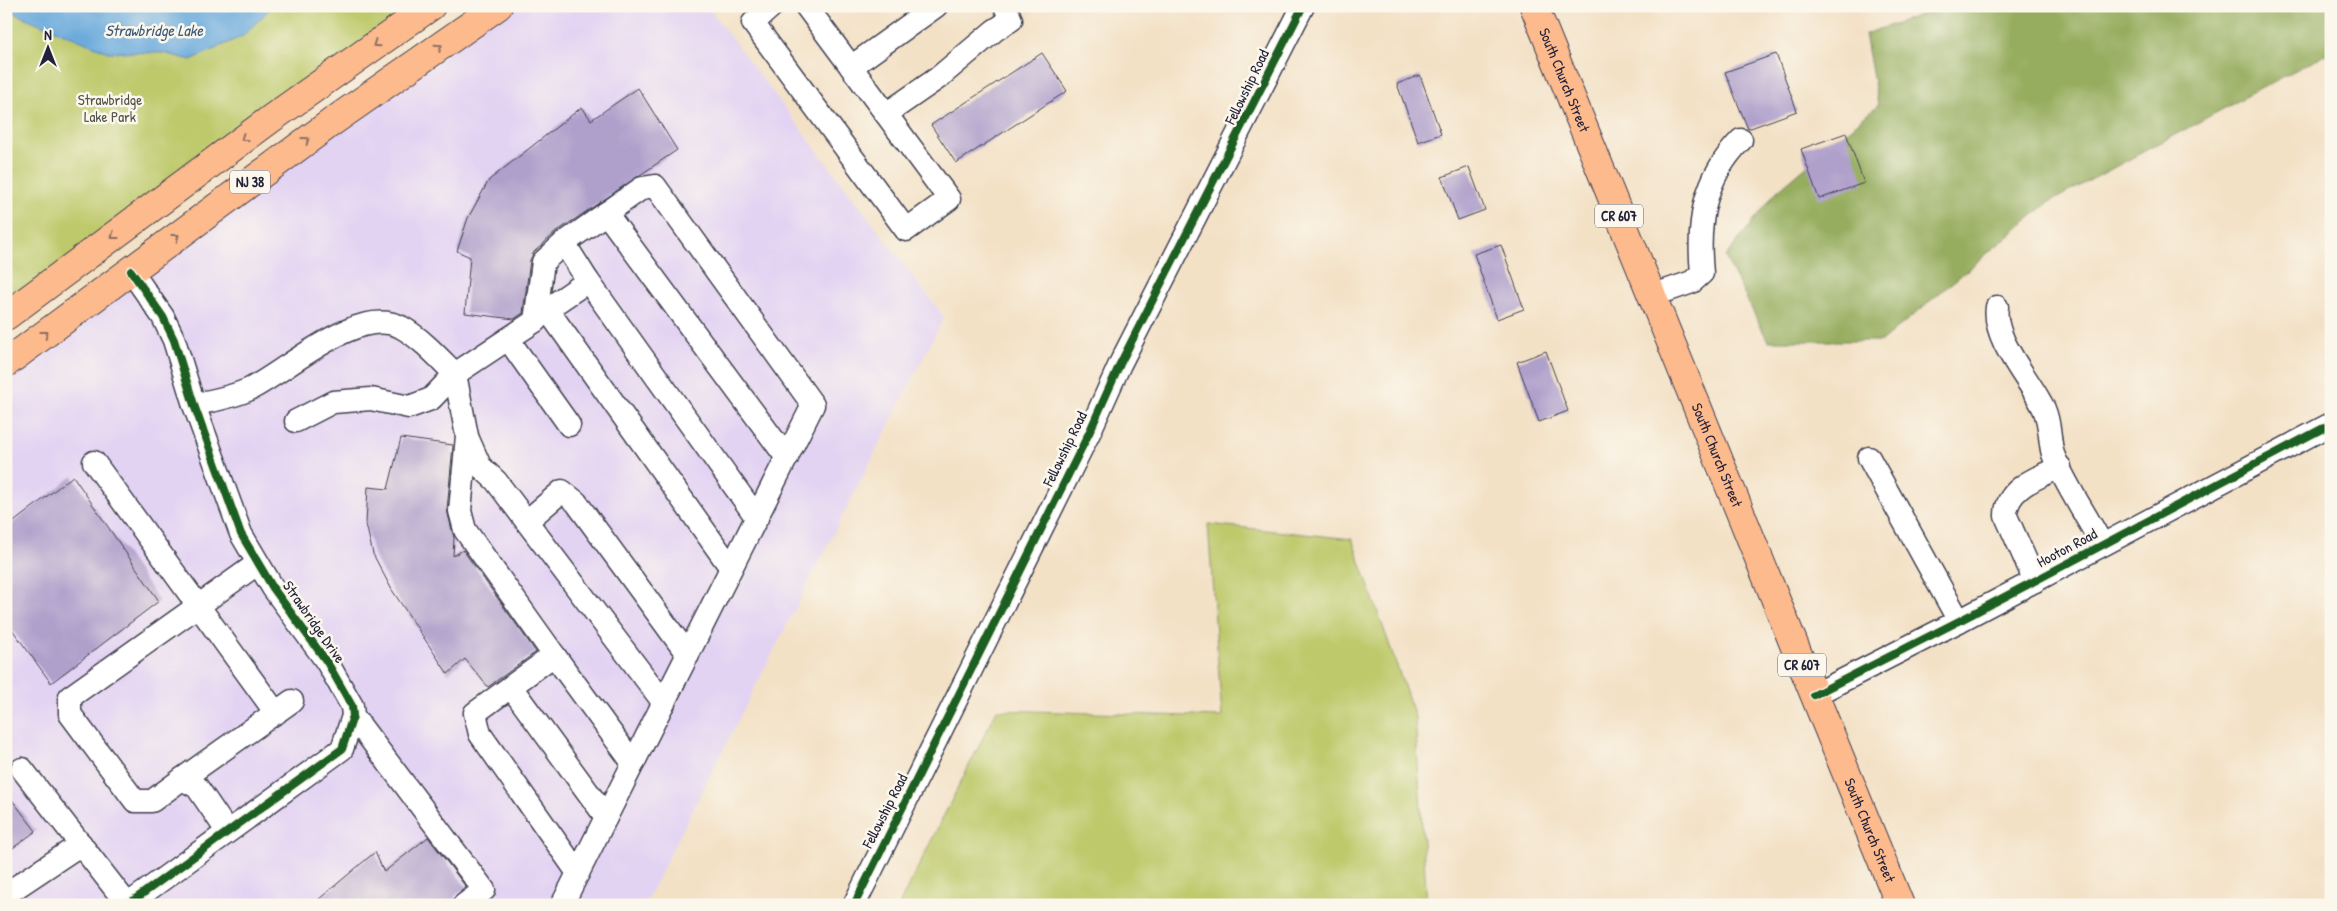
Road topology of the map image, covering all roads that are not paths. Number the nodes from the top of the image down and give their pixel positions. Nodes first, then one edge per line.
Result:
1 (431, 6) edge
2 (498, 6) edge
3 (772, 6) edge
4 (806, 6) edge
5 (936, 6) edge
6 (1005, 6) edge
7 (1303, 6) edge
8 (1534, 6) edge
9 (851, 67) junction
10 (886, 114) junction
11 (1741, 140) dead end
12 (606, 213) junction
13 (564, 243) junction
14 (131, 271) junction
15 (588, 281) junction
16 (1651, 296) junction
17 (1997, 307) dead end
18 (541, 315) junction
19 (6, 316) edge
20 (508, 339) junction
21 (6, 363) edge
22 (455, 374) junction
23 (194, 405) junction
24 (296, 421) dead end
25 (2331, 424) edge
26 (569, 425) dead end
27 (467, 436) junction
28 (786, 458) junction
29 (1869, 458) dead end
30 (94, 462) dead end
31 (2060, 467) junction
32 (757, 518) junction
33 (527, 521) junction
34 (2102, 545) junction
35 (257, 564) junction
36 (731, 568) junction
37 (2035, 581) junction
38 (199, 605) junction
39 (1959, 621) junction
40 (554, 655) junction
41 (688, 655) junction
42 (511, 687) junction
43 (1814, 695) junction
44 (664, 703) junction
45 (353, 716) junction
46 (633, 763) junction
47 (22, 769) dead end
48 (182, 779) junction
49 (606, 817) junction
50 (228, 831) junction
51 (81, 844) junction
52 (578, 873) junction
53 (6, 894) edge
54 (490, 897) edge
55 (127, 905) edge
56 (464, 905) edge
57 (562, 905) edge
58 (854, 905) edge
59 (1900, 905) edge

1 -> 19 main road, NJ 38
14 -> 2 main road, NJ 38
3 - 10 street
4 - 9 street
5 - 9 street
6 - 10 street
7 - 58 street, Fellowship Road
8 - 16 main road, South Church Street / CR 607
9 - 10 street
11 - 16 street
12 - 13 street
12 - 28 street
12 - 28 street
13 - 15 street
13 - 18 street
21 -> 14 main road, NJ 38
14 - 23 street, Strawbridge Drive
15 - 18 street
15 - 32 street
16 - 43 main road, South Church Street / CR 607
17 - 31 street
18 - 20 street
18 - 36 street
20 - 22 street
20 - 26 street
22 - 23 street
22 - 24 street
22 - 27 street
23 - 35 street, Strawbridge Drive
25 - 34 street, Hooton Road
27 - 33 street
27 - 40 street
28 - 32 street
29 - 39 street
30 - 38 street
31 - 34 street
31 - 37 street
32 - 36 street
33 - 41 street
33 - 44 street
34 - 37 street, Hooton Road
35 - 38 street
35 - 45 street, Strawbridge Drive
36 - 41 street
37 - 39 street, Hooton Road
38 - 48 street
38 - 48 street
39 - 43 street, Hooton Road
40 - 42 street
40 - 46 street
41 - 44 street
42 - 49 street
42 - 52 street
43 - 59 main road, South Church Street / CR 607
44 - 46 street
45 - 50 street
45 - 54 street, Strawbridge Drive
46 - 49 street
47 - 51 street
48 - 50 street
49 - 52 street
50 - 55 street
51 - 53 street
51 - 55 street
52 - 57 street
54 - 56 street

